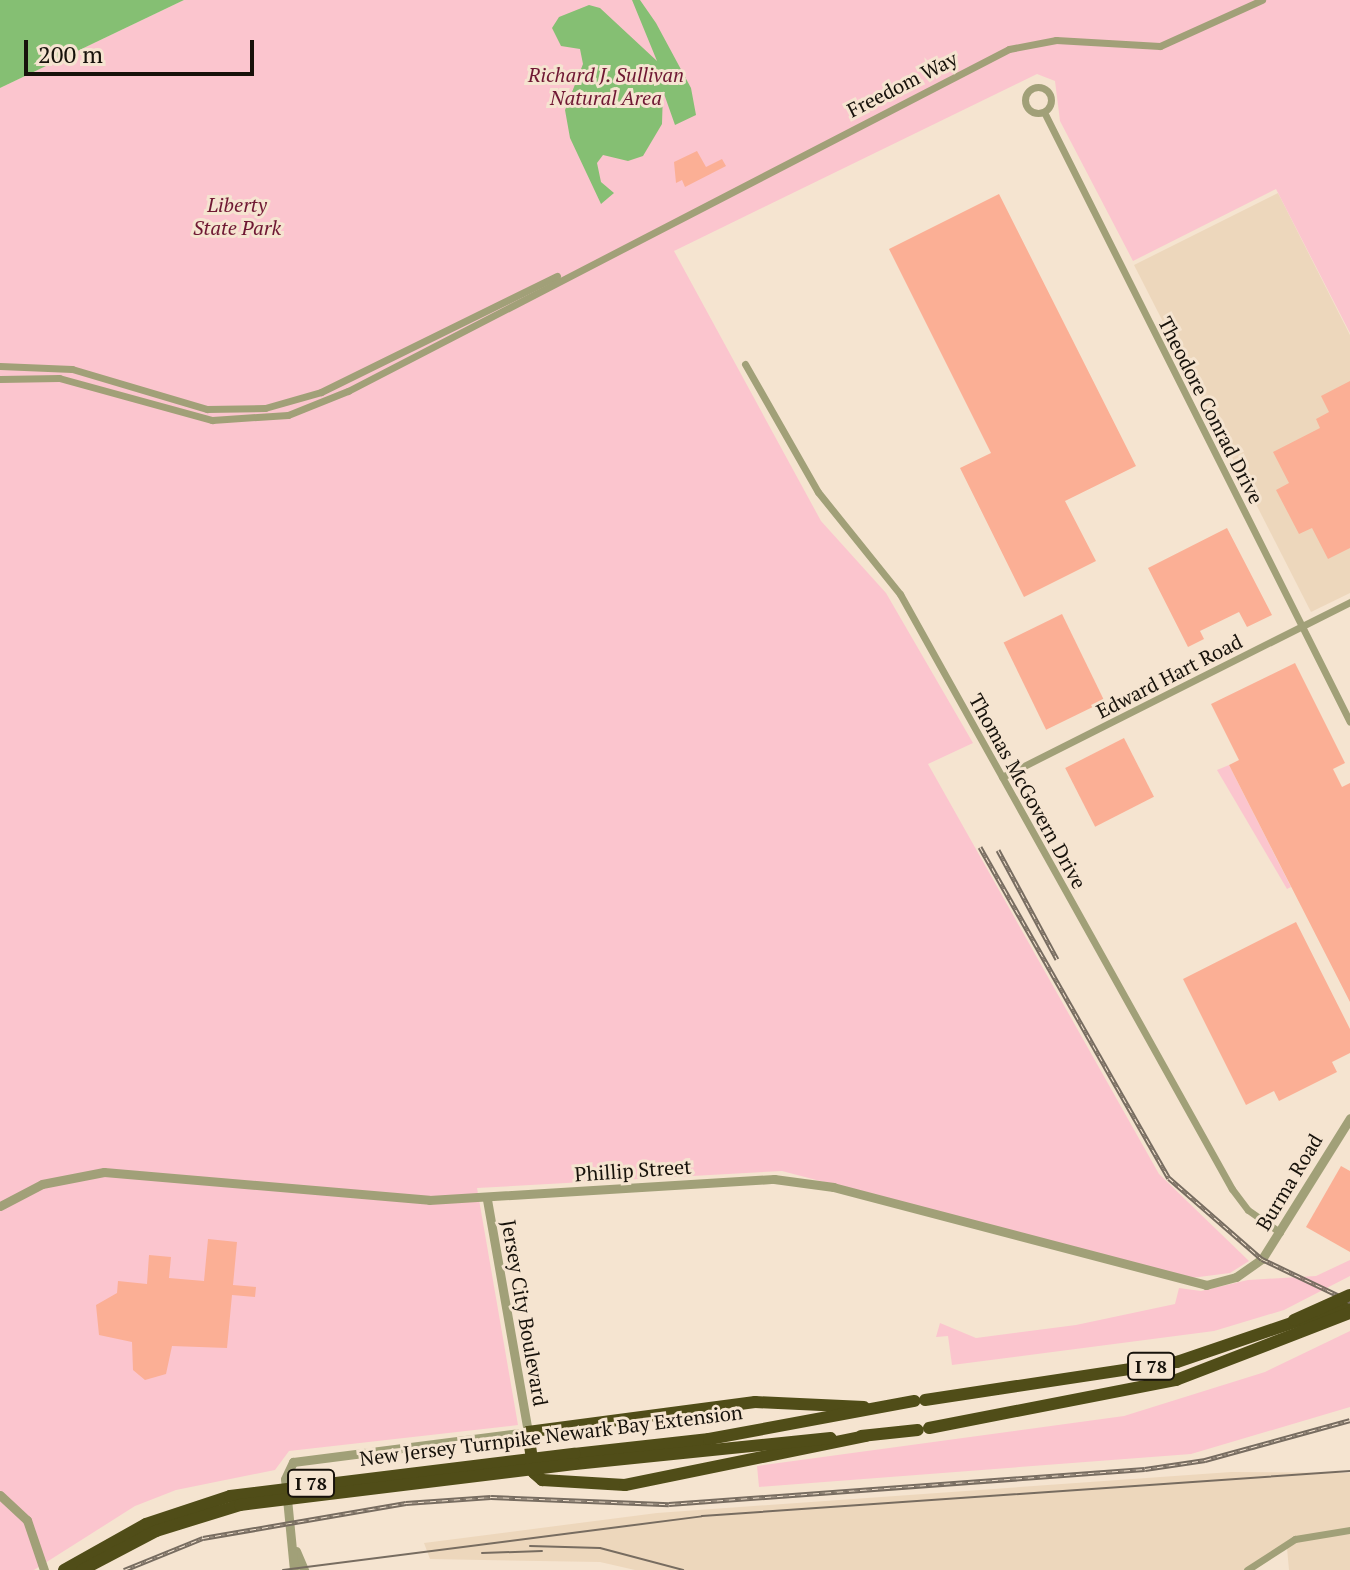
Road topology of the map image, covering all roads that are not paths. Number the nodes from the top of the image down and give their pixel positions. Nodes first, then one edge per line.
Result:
1 (1262, 0) edge
2 (1044, 112) dead end
3 (574, 269) junction
4 (745, 364) dead end
5 (0, 366) edge
6 (0, 379) edge
7 (137, 390) junction
8 (134, 401) junction
9 (1350, 602) edge
10 (1302, 626) junction
11 (1350, 722) edge
12 (1002, 777) junction
13 (1350, 1118) edge
14 (487, 1199) junction
15 (0, 1206) edge
16 (1280, 1232) junction
17 (1257, 1264) joint
18 (1350, 1295) edge
19 (1350, 1303) edge
20 (1350, 1315) edge
21 (1292, 1324) junction
22 (864, 1407) junction
23 (528, 1432) junction
24 (866, 1436) junction
25 (575, 1459) junction
26 (0, 1495) edge
27 (1350, 1530) edge
28 (290, 1536) junction
29 (44, 1570) edge
30 (64, 1570) edge
31 (82, 1570) edge
32 (294, 1570) edge
33 (304, 1570) edge
34 (1247, 1570) edge

1 - 3 street, Freedom Way
2 - 10 street, Theodore Conrad Drive
3 - 7 street, Freedom Way
3 - 8 street, Freedom Way
4 - 12 street, Thomas McGovern Drive
5 - 7 street, Freedom Way
6 - 8 street, Freedom Way
7 - 8 street
9 - 10 street, Edward Hart Road
10 - 11 street, Theodore Conrad Drive
10 - 12 street, Edward Hart Road
12 - 16 street, Thomas McGovern Drive
13 - 16 street, Burma Road
14 - 15 street, Phillip Street
14 - 17 street, Phillip Street
14 - 23 street, Jersey City Boulevard
16 - 17 street, Burma Road
18 - 21 highway, bridge
19 - 21 highway
20 - 24 highway, New Jersey Turnpike Newark Bay Extension / I 78
21 - 22 highway, New Jersey Turnpike Newark Bay Extension / I 78
22 - 23 highway
22 - 25 highway, New Jersey Turnpike Newark Bay Extension / I 78
23 - 24 highway
23 - 28 street
24 - 25 highway, New Jersey Turnpike Newark Bay Extension / I 78
25 - 30 highway, New Jersey Turnpike Newark Bay Extension / I 78, bridge
25 - 31 highway, New Jersey Turnpike Newark Bay Extension / I 78, bridge
26 - 29 street
27 - 34 street
28 - 32 street
28 - 33 street

